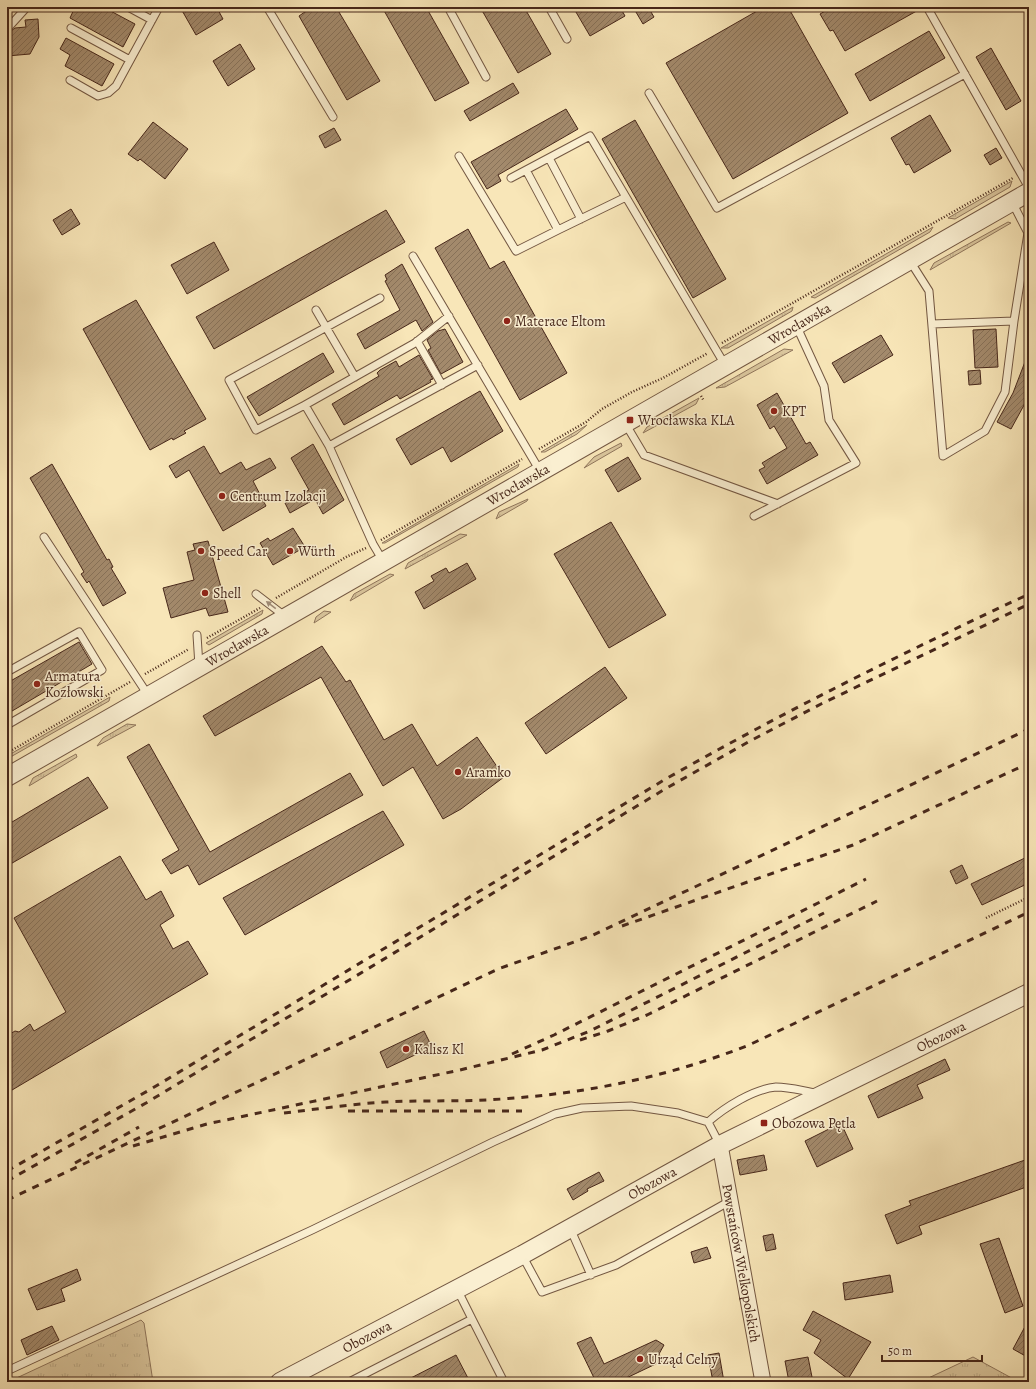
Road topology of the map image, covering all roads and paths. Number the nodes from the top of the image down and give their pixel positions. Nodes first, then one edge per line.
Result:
1 (27, 7) edge
2 (128, 7) edge
3 (159, 7) edge
4 (267, 7) edge
5 (448, 7) edge
6 (549, 7) edge
7 (927, 7) edge
8 (152, 20) junction
9 (71, 28) dead end
10 (7, 29) edge
11 (567, 39) dead end
12 (130, 60) junction
13 (965, 74) junction
14 (486, 77) dead end
15 (70, 80) dead end
16 (649, 93) dead end
17 (333, 117) dead end
18 (459, 156) dead end
19 (550, 158) junction
20 (526, 170) junction
21 (1021, 173) junction
22 (511, 178) dead end
23 (1029, 188) edge
24 (1029, 192) edge
25 (626, 197) junction
26 (1012, 202) junction
27 (581, 219) junction
28 (558, 230) junction
29 (413, 256) dead end
30 (909, 260) junction
31 (380, 298) dead end
32 (316, 310) dead end
33 (449, 316) junction
34 (1014, 321) junction
35 (932, 324) junction
36 (796, 325) junction
37 (326, 327) junction
38 (417, 341) junction
39 (714, 348) junction
40 (478, 365) junction
41 (725, 366) junction
42 (355, 376) junction
43 (442, 385) junction
44 (305, 405) junction
45 (625, 422) junction
46 (329, 446) junction
47 (530, 454) junction
48 (540, 471) junction
49 (778, 504) junction
50 (754, 516) dead end
51 (44, 537) dead end
52 (373, 544) junction
53 (383, 561) junction
54 (256, 594) dead end
55 (268, 603) junction
56 (286, 617) junction
57 (198, 635) dead end
58 (198, 644) junction
59 (199, 666) junction
60 (7, 672) edge
61 (137, 678) junction
62 (148, 695) junction
63 (7, 725) edge
64 (7, 753) edge
65 (7, 777) edge
66 (1029, 897) edge
67 (986, 918) dead end
68 (1029, 993) edge
69 (823, 1094) junction
70 (708, 1122) junction
71 (720, 1145) junction
72 (730, 1201) junction
73 (570, 1228) junction
74 (522, 1255) junction
75 (591, 1275) junction
76 (457, 1289) junction
77 (472, 1319) junction
78 (7, 1371) edge
79 (280, 1382) edge
80 (349, 1382) edge
81 (504, 1382) edge
82 (763, 1382) edge

1 - 10 lane
2 - 8 lane
3 - 8 lane
4 - 17 lane
5 - 14 lane
6 - 11 lane
7 - 13 lane
8 - 12 lane
9 - 12 lane
12 - 15 lane
13 - 16 lane
13 - 21 lane
18 - 28 lane
19 - 20 lane
19 - 25 lane
19 - 27 lane
20 - 22 lane
20 - 28 lane
21 - 23 lane
21 - 39 path
24 - 26 street, Wrocławska
25 - 27 lane
25 - 39 lane
26 - 30 street, Wrocławska
26 - 34 lane
27 - 28 lane
29 - 33 lane
30 - 35 lane
30 - 36 street, Wrocławska
31 - 37 lane
32 - 37 lane
33 - 38 lane
33 - 40 lane
34 - 35 lane
34 - 35 lane
36 - 41 street, Wrocławska
36 - 49 lane
37 - 42 lane
37 - 44 lane
38 - 42 lane
38 - 43 lane
39 - 41 lane
39 - 47 path
40 - 43 lane
40 - 47 lane
41 - 45 street, Wrocławska
42 - 44 lane
43 - 46 lane
44 - 46 lane
45 - 48 street, Wrocławska
45 - 49 lane
46 - 52 lane
47 - 48 lane
47 - 52 path
48 - 53 street, Wrocławska
49 - 50 lane
51 - 61 lane
52 - 53 lane
52 - 55 path
53 - 56 street, Wrocławska
54 - 55 lane
56 -> 55 lane
55 - 58 path
56 - 59 street, Wrocławska
57 - 58 lane
58 - 59 lane
58 - 61 path
59 - 62 street, Wrocławska
60 - 63 lane
61 - 62 lane
61 - 64 path
62 - 65 street, Wrocławska
66 - 67 path
68 - 69 street, Obozowa
69 - 70 lane
69 - 71 street, Obozowa
70 - 71 lane
70 - 78 lane
71 - 72 street, Powstańców Wielkopolskich
71 - 73 street, Obozowa
72 - 75 lane
72 - 82 street, Powstańców Wielkopolskich
73 - 74 street, Obozowa
73 - 75 lane
74 - 75 lane
74 - 76 street, Obozowa
76 - 77 lane
76 - 79 street, Obozowa
77 - 80 lane
77 - 81 lane

